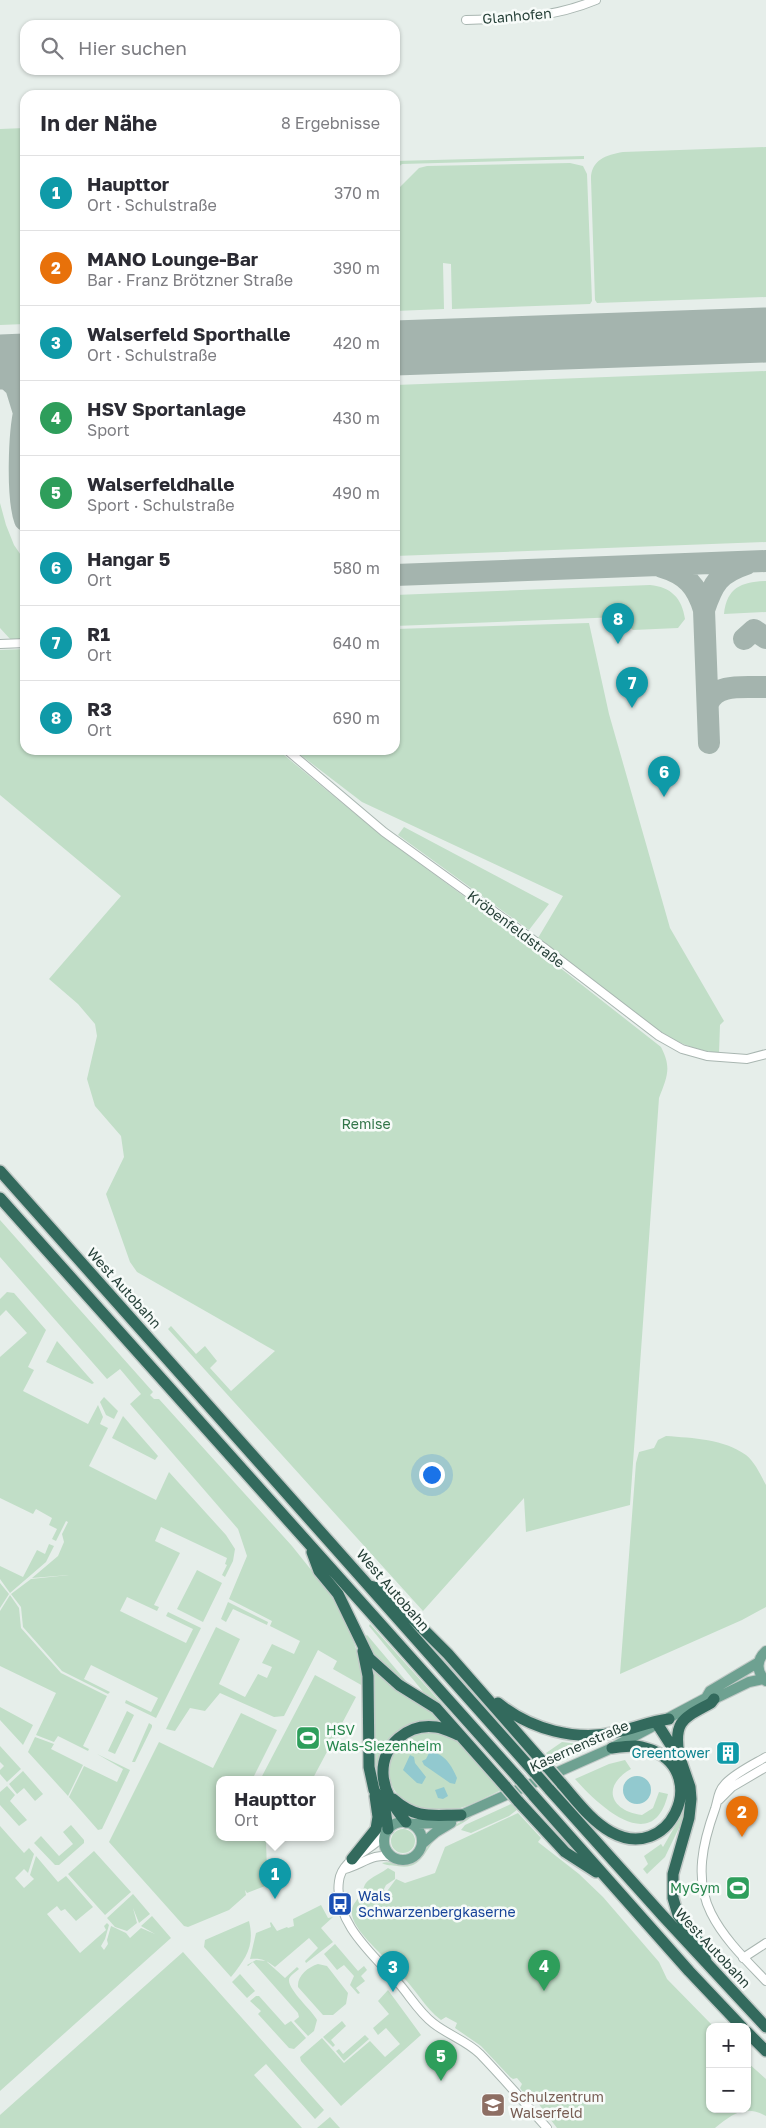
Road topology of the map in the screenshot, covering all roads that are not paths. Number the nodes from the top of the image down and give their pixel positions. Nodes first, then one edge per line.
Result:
1 (596, 0) edge
2 (466, 20) dead end
3 (20, 643) edge
4 (0, 644) edge
5 (293, 755) edge
6 (766, 1054) edge
7 (0, 1171) edge
8 (0, 1198) edge
9 (309, 1545) junction
10 (370, 1586) junction
11 (362, 1646) junction
12 (766, 1651) edge
13 (758, 1662) junction
14 (765, 1680) edge
15 (481, 1691) junction
16 (710, 1698) junction
17 (669, 1719) junction
18 (658, 1725) junction
19 (463, 1738) junction
20 (612, 1748) junction
21 (766, 1757) edge
22 (681, 1761) junction
23 (766, 1767) edge
24 (374, 1790) junction
25 (387, 1791) junction
26 (717, 1801) junction
27 (461, 1815) junction
28 (409, 1823) junction
29 (387, 1831) junction
30 (422, 1844) junction
31 (392, 1857) junction
32 (352, 1859) junction
33 (345, 1869) junction
34 (608, 1880) junction
35 (766, 1943) edge
36 (744, 1958) junction
37 (708, 1965) junction
38 (766, 1981) edge
39 (738, 2023) edge
40 (766, 2027) edge
41 (751, 2036) edge
42 (766, 2051) edge
43 (546, 2128) edge

1 - 2 street, Glanhofen
3 - 4 street
5 - 6 street, Kröbenfeldstraße
7 - 10 highway, West Autobahn
8 - 9 highway
9 - 11 highway
9 - 34 highway, bridge
10 - 15 highway
10 - 37 highway, West Autobahn, bridge
11 - 19 highway
11 - 24 highway
12 - 13 main road
13 - 14 main road
13 - 16 main road, Kasernenstraße
14 - 16 main road, Kasernenstraße
15 - 17 highway
15 - 20 highway, bridge
16 - 17 main road, Kasernenstraße
16 - 22 highway
17 - 18 main road, Kasernenstraße
18 - 20 main road, Kasernenstraße
18 - 22 highway
19 - 25 highway
19 - 34 highway, bridge
20 - 27 main road, Kasernenstraße
21 - 26 street
22 - 37 highway
23 - 26 street
24 - 29 highway
24 - 32 highway
25 - 27 highway
25 - 28 highway
26 - 36 street
27 - 28 main road, Kasernenstraße
27 - 30 main road, Kasernenstraße
28 - 29 main road, Kasernenstraße
28 - 30 main road
29 - 31 main road
29 - 32 street, Kasernenstraße
30 - 31 main road, Kasernenstraße
31 - 33 street, Kasernenstraße
32 - 33 street, Kasernenstraße
33 - 43 street
34 - 39 highway
35 - 36 street
36 - 38 street
37 - 40 highway, West Autobahn
41 - 42 highway

